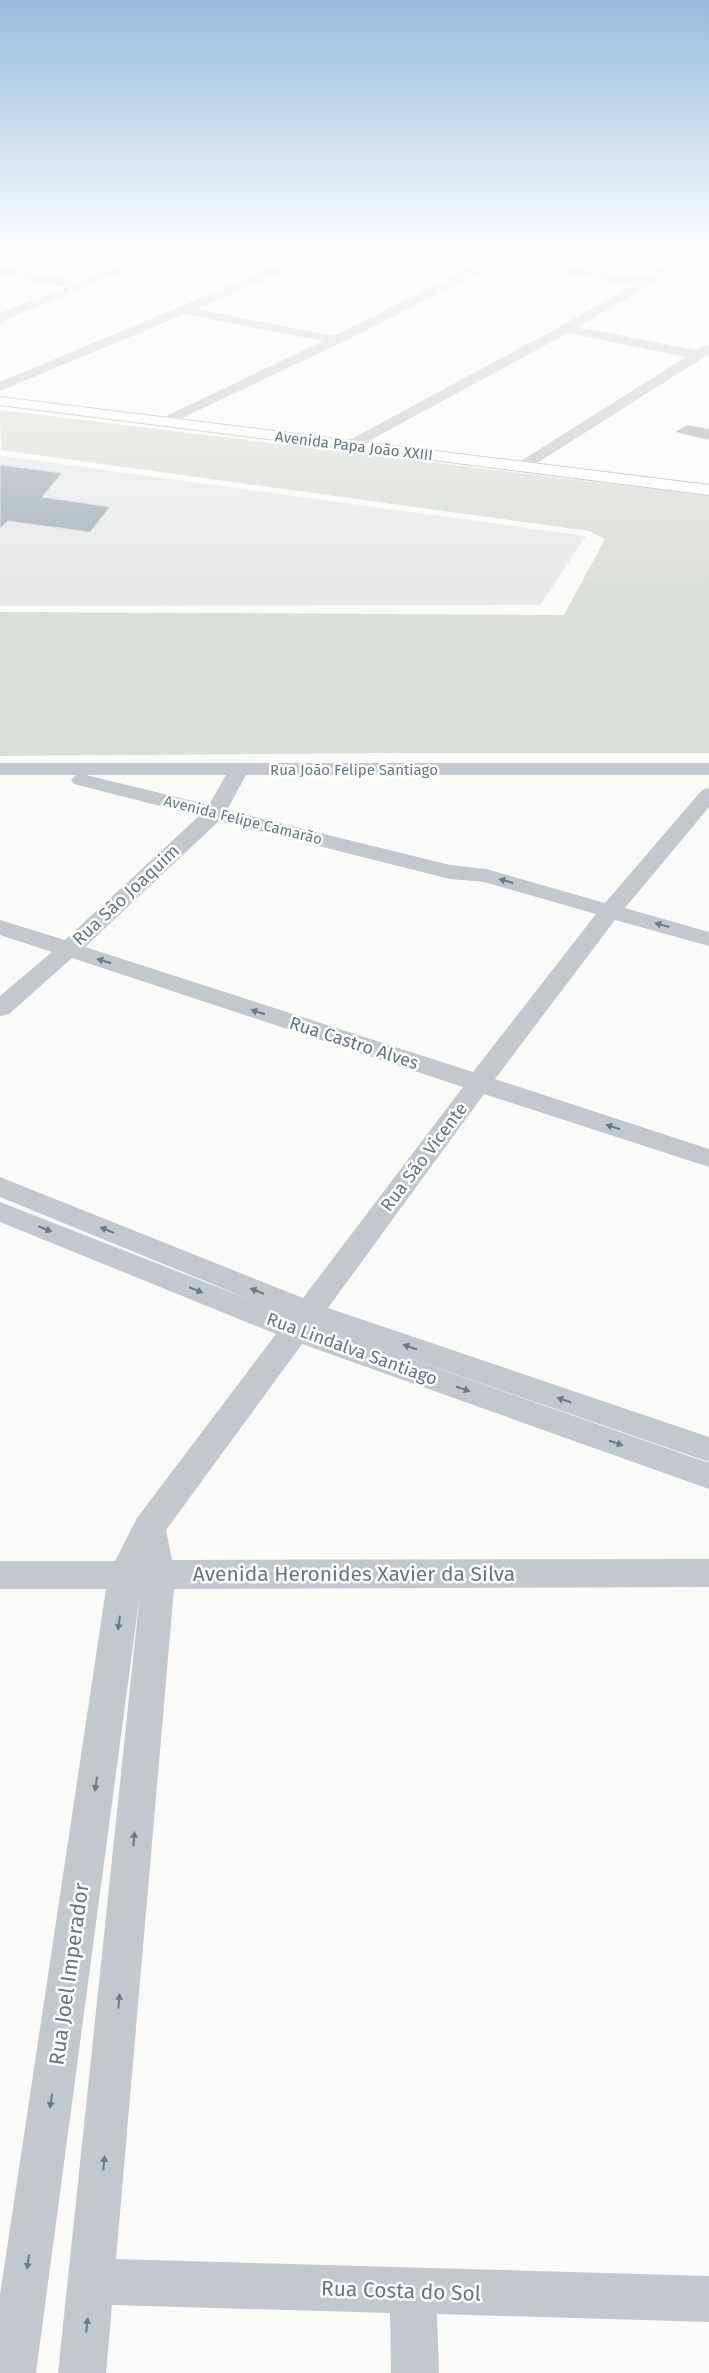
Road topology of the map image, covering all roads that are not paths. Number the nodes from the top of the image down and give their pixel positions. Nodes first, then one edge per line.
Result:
1 (53, 365) edge
2 (284, 365) edge
3 (500, 365) edge
4 (682, 365) edge
5 (0, 387) edge
6 (0, 402) edge
7 (165, 422) junction
8 (350, 446) junction
9 (520, 467) junction
10 (708, 489) edge
11 (0, 769) edge
12 (36, 769) junction
13 (709, 769) edge
14 (239, 770) junction
15 (709, 794) edge
16 (215, 813) junction
17 (605, 919) junction
18 (0, 926) edge
19 (0, 945) edge
20 (709, 951) edge
21 (62, 956) junction
22 (0, 1009) edge
23 (473, 1091) junction
24 (640, 1144) junction
25 (709, 1158) edge
26 (709, 1176) edge
27 (0, 1186) edge
28 (0, 1211) edge
29 (302, 1321) junction
30 (709, 1450) edge
31 (709, 1476) edge
32 (709, 1573) edge
33 (0, 1575) edge
34 (142, 1575) junction
35 (92, 2281) junction
36 (413, 2292) junction
37 (709, 2299) edge
38 (12, 2373) edge
39 (82, 2373) edge
40 (415, 2373) edge

1 - 5 street
2 - 7 street
3 - 8 street
4 - 9 street
6 - 7 main road, Avenida Papa João XXIII
7 - 8 main road, Avenida Papa João XXIII
8 - 9 main road, Avenida Papa João XXIII
9 - 10 main road, Avenida Papa João XXIII
11 - 12 street, Rua João Felipe Santiago
12 - 14 street, Rua João Felipe Santiago
12 - 16 street, Avenida Felipe Camarão
13 - 14 street, Rua João Felipe Santiago
14 - 16 street, Rua São Joaquim
15 - 17 street, Rua São Vicente
16 - 17 street, Avenida Felipe Camarão
16 - 21 street, Rua São Joaquim
17 - 20 street, Avenida Felipe Camarão
17 - 23 street, Rua São Vicente
18 - 21 street, Rua Castro Alves
19 - 21 street, Rua Castro Alves
21 - 22 street, Rua São Joaquim
21 - 23 street, Rua Castro Alves
23 - 24 street, Rua Castro Alves
23 - 29 street, Rua São Vicente
24 - 25 street, Rua Castro Alves
24 - 26 street, Rua Castro Alves
29 -> 27 street, Rua Lindalva Santiago
28 -> 29 street, Rua Lindalva Santiago
30 -> 29 street, Rua Lindalva Santiago
29 -> 31 street, Rua Lindalva Santiago
29 - 34 street, Rua São Vicente
32 - 34 street, Avenida Heronides Xavier da Silva
33 - 34 street, Avenida Heronides Xavier da Silva
35 -> 34 street
34 -> 38 street, Rua Joel Imperador
35 - 36 street, Rua Costa do Sol
39 -> 35 street
36 - 37 street, Rua Costa do Sol
36 - 40 street

